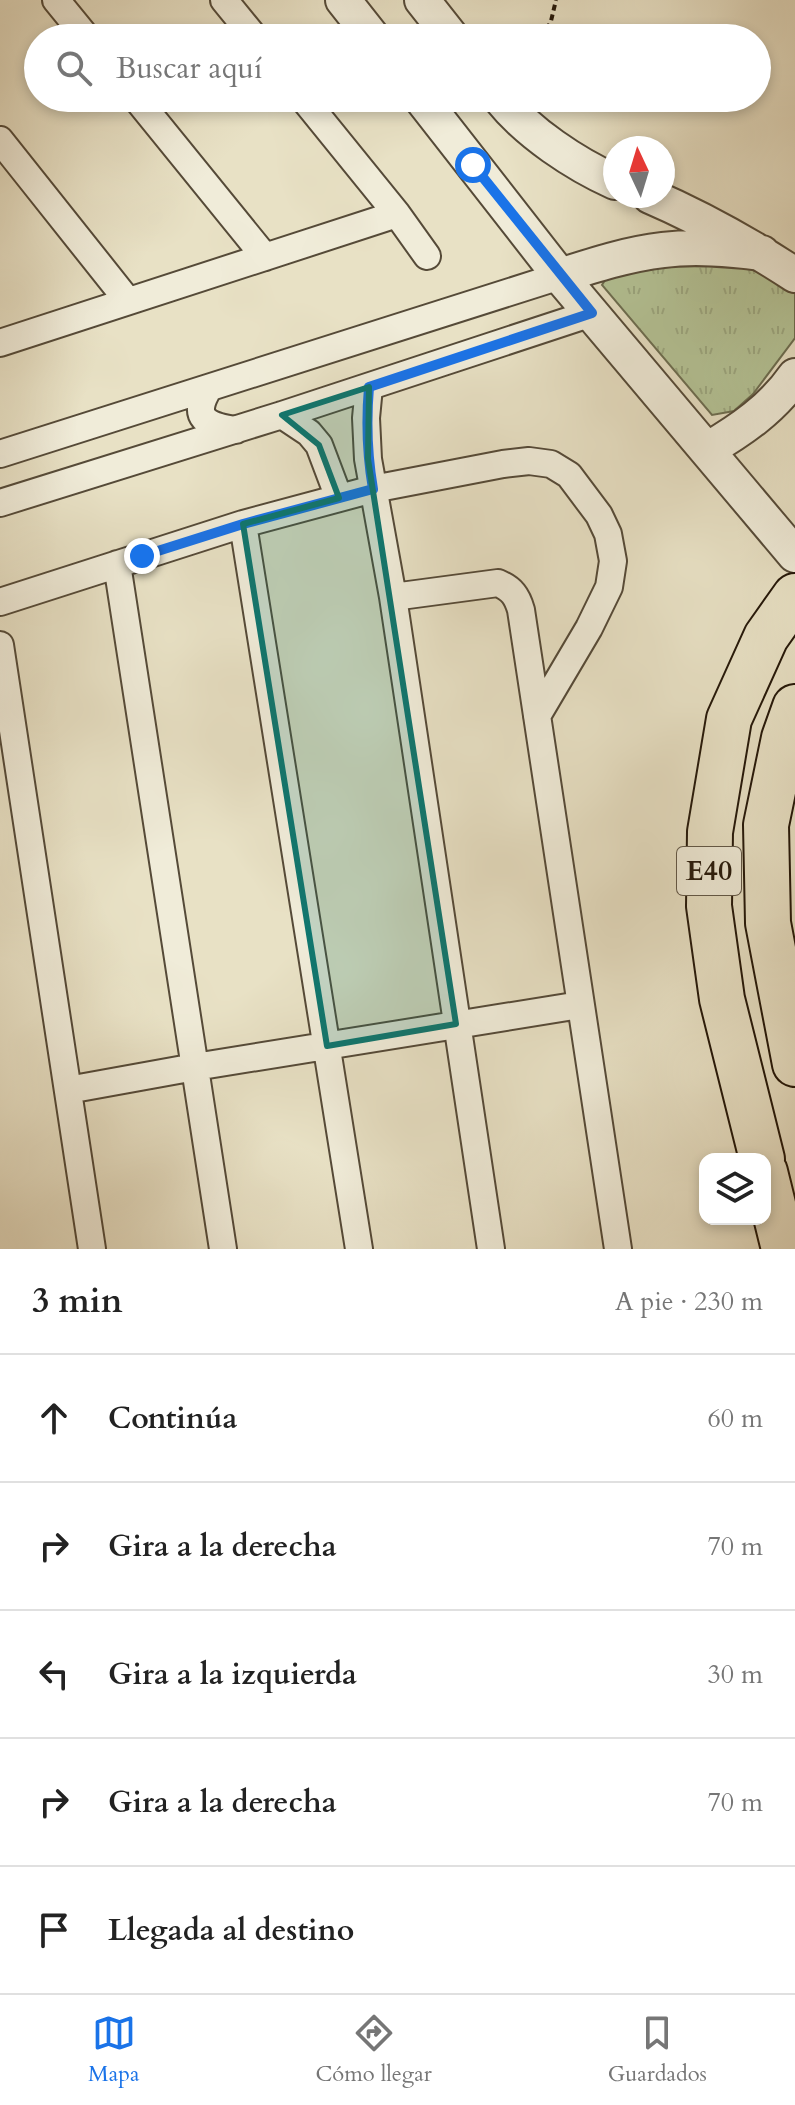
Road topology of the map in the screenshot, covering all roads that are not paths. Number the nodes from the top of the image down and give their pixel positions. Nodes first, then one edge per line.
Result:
1 (56, 0) edge
2 (224, 0) edge
3 (343, 0) edge
4 (422, 0) edge
5 (76, 24) edge
6 (244, 24) edge
7 (362, 24) edge
8 (441, 24) edge
9 (147, 112) edge
10 (314, 112) edge
11 (432, 112) edge
12 (514, 112) edge
13 (0, 140) edge
14 (603, 176) edge
15 (675, 206) edge
16 (397, 214) junction
17 (762, 253) junction
18 (427, 256) dead end
19 (265, 257) junction
20 (795, 275) edge
21 (560, 276) junction
22 (128, 301) junction
23 (592, 313) junction
24 (0, 343) edge
25 (795, 376) edge
26 (369, 387) junction
27 (209, 388) junction
28 (282, 415) junction
29 (236, 430) junction
30 (707, 450) junction
31 (0, 454) edge
32 (373, 489) junction
33 (339, 498) junction
34 (0, 503) edge
35 (243, 524) junction
36 (795, 555) edge
37 (117, 564) junction
38 (795, 596) edge
39 (393, 597) junction
40 (0, 602) edge
41 (0, 645) edge
42 (795, 707) edge
43 (537, 716) junction
44 (580, 1005) junction
45 (456, 1024) junction
46 (327, 1046) junction
47 (795, 1064) edge
48 (195, 1067) junction
49 (68, 1090) junction
50 (760, 1153) edge
51 (771, 1196) edge
52 (92, 1249) edge
53 (223, 1249) edge
54 (359, 1249) edge
55 (491, 1249) edge
56 (618, 1249) edge
57 (784, 1249) edge

1 - 5 street
2 - 6 street
3 - 7 street
4 - 8 street
9 - 19 street
10 - 16 street
11 - 21 street
12 - 14 street
13 - 22 street
15 - 17 street
16 - 18 street
16 - 19 street
17 - 20 street
17 - 21 street
19 - 22 street
21 - 23 street
21 - 27 street
22 - 24 street
23 - 26 street
23 - 30 street
25 - 30 street
26 - 28 street
26 - 32 street
27 - 29 street
27 - 31 street
28 - 29 street
28 - 33 street
29 - 34 street
30 - 36 street
32 - 33 street
32 - 39 street
32 - 43 street
33 - 35 street
35 - 37 street
35 - 46 street
37 - 40 street
37 - 48 street
38 - 50 highway, E40
39 - 43 street
39 - 45 street
41 - 49 street
42 - 47 highway, E40
43 - 44 street
44 - 45 street
44 - 56 street
45 - 46 street
45 - 55 street
46 - 48 street
46 - 54 street
48 - 49 street
48 - 53 street
49 - 52 street
51 - 57 highway

